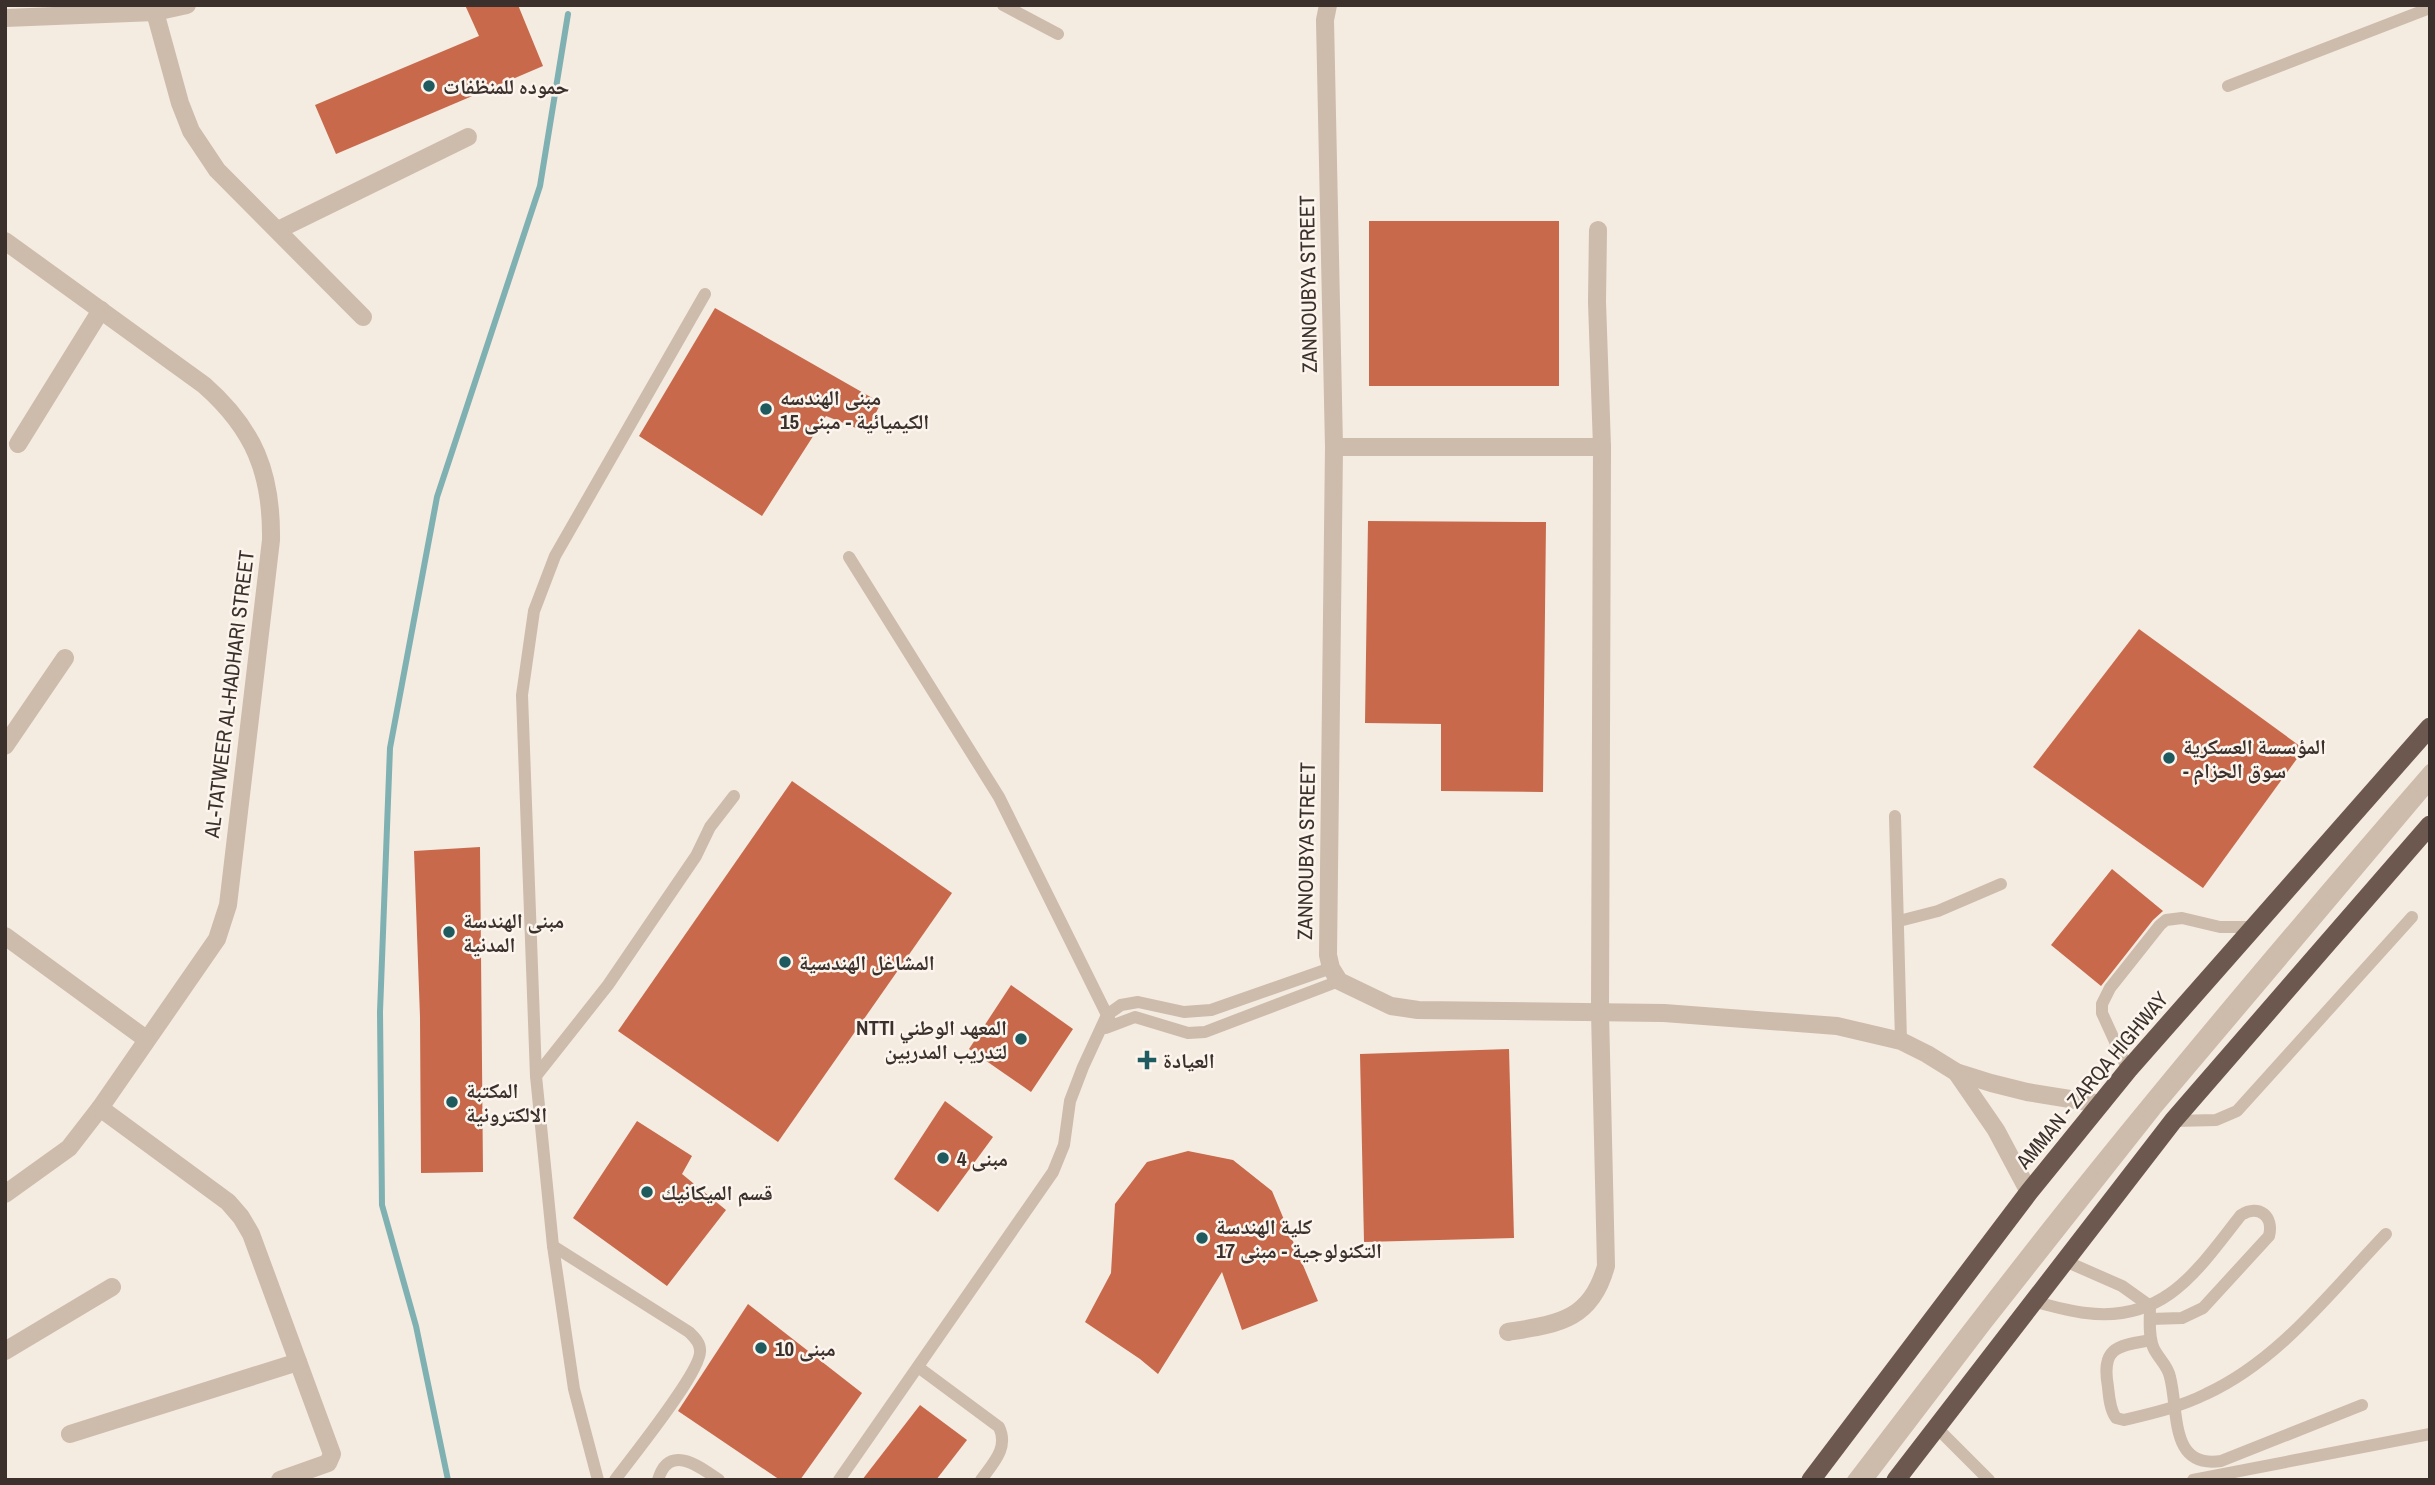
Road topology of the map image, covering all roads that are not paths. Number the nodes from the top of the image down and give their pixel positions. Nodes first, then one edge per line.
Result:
1 (187, 5) edge
2 (1003, 5) edge
3 (2430, 8) edge
4 (1325, 10) edge
5 (155, 12) junction
6 (5, 18) edge
7 (1058, 34) dead end
8 (2228, 86) dead end
9 (468, 137) dead end
10 (278, 230) junction
11 (1598, 230) dead end
12 (5, 241) edge
13 (705, 294) dead end
14 (101, 310) junction
15 (363, 317) dead end
16 (18, 444) dead end
17 (1334, 447) junction
18 (1602, 447) junction
19 (849, 557) dead end
20 (65, 658) dead end
21 (2430, 727) edge
22 (5, 746) edge
23 (2430, 769) edge
24 (2430, 784) edge
25 (734, 796) dead end
26 (1895, 816) dead end
27 (2430, 825) edge
28 (2001, 884) dead end
29 (2412, 917) dead end
30 (1899, 921) junction
31 (2252, 927) junction
32 (5, 936) edge
33 (1335, 975) junction
34 (1228, 1006) junction
35 (1600, 1012) junction
36 (1194, 1013) junction
37 (1110, 1020) junction
38 (1234, 1022) junction
39 (1198, 1033) junction
40 (146, 1039) junction
41 (1901, 1041) junction
42 (2128, 1070) junction
43 (1956, 1072) junction
44 (536, 1076) junction
45 (2101, 1104) junction
46 (100, 1108) junction
47 (2173, 1121) junction
48 (2029, 1192) junction
49 (5, 1194) edge
50 (2386, 1234) dead end
51 (552, 1246) junction
52 (2065, 1261) junction
53 (112, 1287) dead end
54 (2033, 1301) junction
55 (2150, 1312) junction
56 (1508, 1332) dead end
57 (2151, 1340) junction
58 (5, 1351) edge
59 (298, 1362) junction
60 (918, 1367) junction
61 (2362, 1405) dead end
62 (2175, 1408) junction
63 (1936, 1427) junction
64 (70, 1434) dead end
65 (2430, 1434) edge
66 (280, 1480) edge
67 (598, 1480) edge
68 (615, 1480) edge
69 (658, 1480) edge
70 (719, 1480) edge
71 (839, 1480) edge
72 (981, 1480) edge
73 (1811, 1480) edge
74 (1853, 1480) edge
75 (1867, 1480) edge
76 (1896, 1480) edge
77 (1989, 1480) edge
78 (2193, 1480) edge

1 - 5 street
2 - 7 lane
3 - 8 lane
4 - 17 street, ZANNOUBYA STREET
5 - 6 street
5 - 10 street
9 - 10 street
10 - 15 street
11 - 18 street
12 - 14 street, AL-TATWEER AL-HADHARI STREET
13 - 44 lane
14 - 16 street
14 - 40 street, AL-TATWEER AL-HADHARI STREET
17 - 18 street
17 - 33 street, ZANNOUBYA STREET
18 - 35 street
19 - 37 lane
20 - 22 street
21 - 31 highway, AMMAN - ZARQA HIGHWAY
23 - 74 lane
24 - 75 lane
25 - 44 lane
26 - 30 lane
27 - 47 highway
28 - 30 lane
29 - 47 lane
30 - 41 lane
31 - 42 highway, AMMAN - ZARQA HIGHWAY
31 - 42 lane
32 - 40 street
33 - 34 lane
33 - 35 street
33 - 38 lane
34 - 36 lane
34 - 38 lane
35 - 41 street
35 - 56 street
36 - 37 lane
36 - 39 lane
37 - 39 lane
37 - 60 lane
38 - 39 lane
40 - 46 street, AL-TATWEER AL-HADHARI STREET
41 - 43 street
42 - 45 highway, AMMAN - ZARQA HIGHWAY
43 - 45 street
43 - 48 street
44 - 51 lane
45 - 48 highway, AMMAN - ZARQA HIGHWAY
46 - 49 street, AL-TATWEER AL-HADHARI STREET
46 - 59 street
47 - 52 highway
48 - 73 highway, AMMAN - ZARQA HIGHWAY
50 - 62 lane
51 - 67 lane
51 - 68 lane
52 - 54 highway
52 - 55 lane
53 - 58 street
54 - 55 lane
54 - 63 highway
55 - 55 lane
55 - 57 lane
57 - 62 lane
57 - 62 lane
59 - 64 street
59 - 66 street
60 - 71 lane
60 - 72 lane
61 - 62 lane
63 - 76 highway
63 - 77 lane
65 - 78 lane
69 - 70 lane

